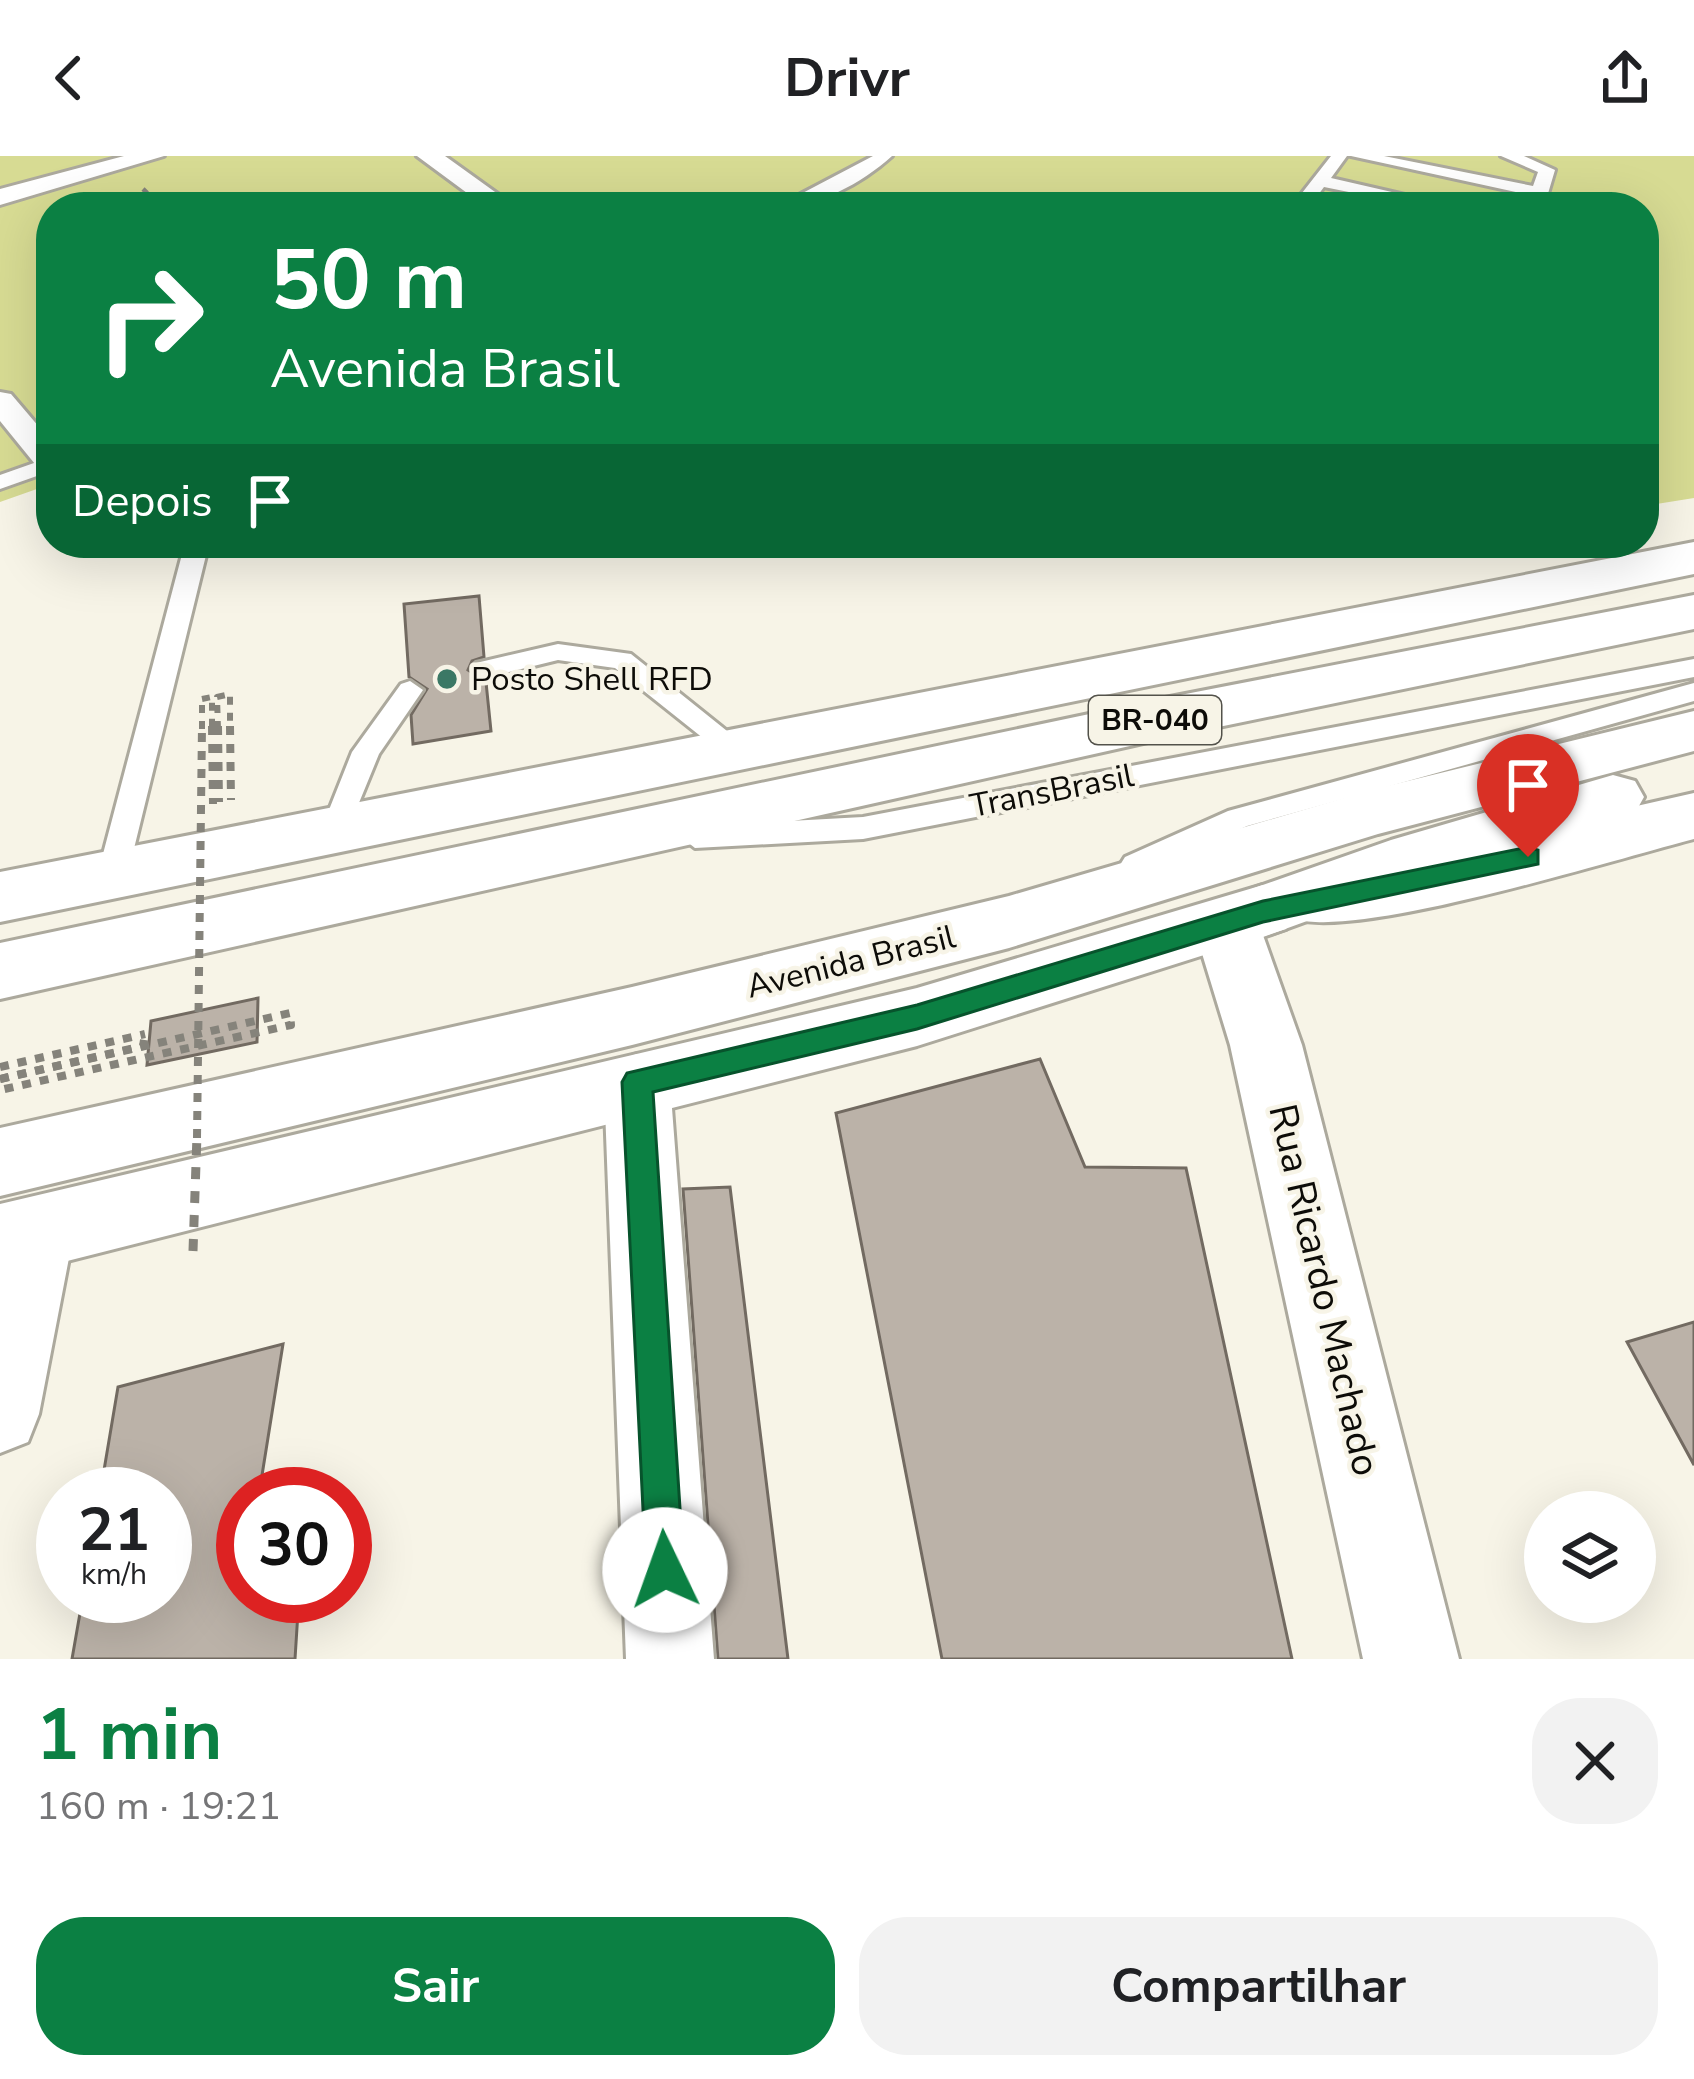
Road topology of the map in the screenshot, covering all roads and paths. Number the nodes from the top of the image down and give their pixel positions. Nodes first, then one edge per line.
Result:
1 (152, 156) edge
2 (429, 156) edge
3 (884, 156) edge
4 (1339, 156) edge
5 (1359, 156) edge
6 (1509, 156) edge
7 (1319, 181) junction
8 (481, 192) edge
9 (823, 192) edge
10 (1311, 192) edge
11 (1374, 192) edge
12 (1505, 192) edge
13 (1540, 192) edge
14 (0, 197) edge
15 (0, 401) edge
16 (36, 445) edge
17 (36, 469) edge
18 (0, 482) edge
19 (193, 558) edge
20 (1694, 558) edge
21 (1694, 612) edge
22 (1694, 668) edge
23 (485, 669) dead end
24 (410, 690) dead end
25 (1694, 692) edge
26 (1694, 731) edge
27 (737, 751) junction
28 (1694, 775) edge
29 (1694, 817) edge
30 (335, 830) junction
31 (618, 841) junction
32 (232, 850) junction
33 (113, 873) junction
34 (0, 897) edge
35 (1245, 918) junction
36 (1009, 922) junction
37 (0, 971) edge
38 (201, 1044) junction
39 (0, 1067) edge
40 (0, 1079) edge
41 (637, 1082) junction
42 (0, 1090) edge
43 (0, 1162) edge
44 (19, 1237) edge
45 (193, 1251) dead end
46 (0, 1414) edge
47 (670, 1659) edge
48 (1411, 1659) edge

1 - 14 street
2 - 8 street
3 - 9 lane
4 - 7 lane
5 - 12 lane
6 - 13 lane
7 - 10 lane
7 - 11 lane
15 - 16 street
17 - 18 lane
19 - 33 lane
20 - 27 main road
21 - 31 main road, BR-040
22 - 31 lane, TransBrasil
23 - 27 lane
24 - 30 lane
25 - 36 lane
26 - 36 main road, Avenida Brasil
27 - 30 main road
28 - 35 main road
29 - 35 main road, Avenida Brasil
30 - 32 main road
31 - 37 main road, BR-040
32 - 33 main road
32 - 38 path, bridge
33 - 34 main road
35 - 41 main road, Avenida Brasil
35 - 48 main road, Rua Ricardo Machado
36 - 43 main road, Avenida Brasil
38 - 40 path
38 - 42 path
38 - 45 path, bridge
39 - 40 path, bridge
41 - 44 main road, Avenida Brasil
41 - 47 street
44 - 46 street

